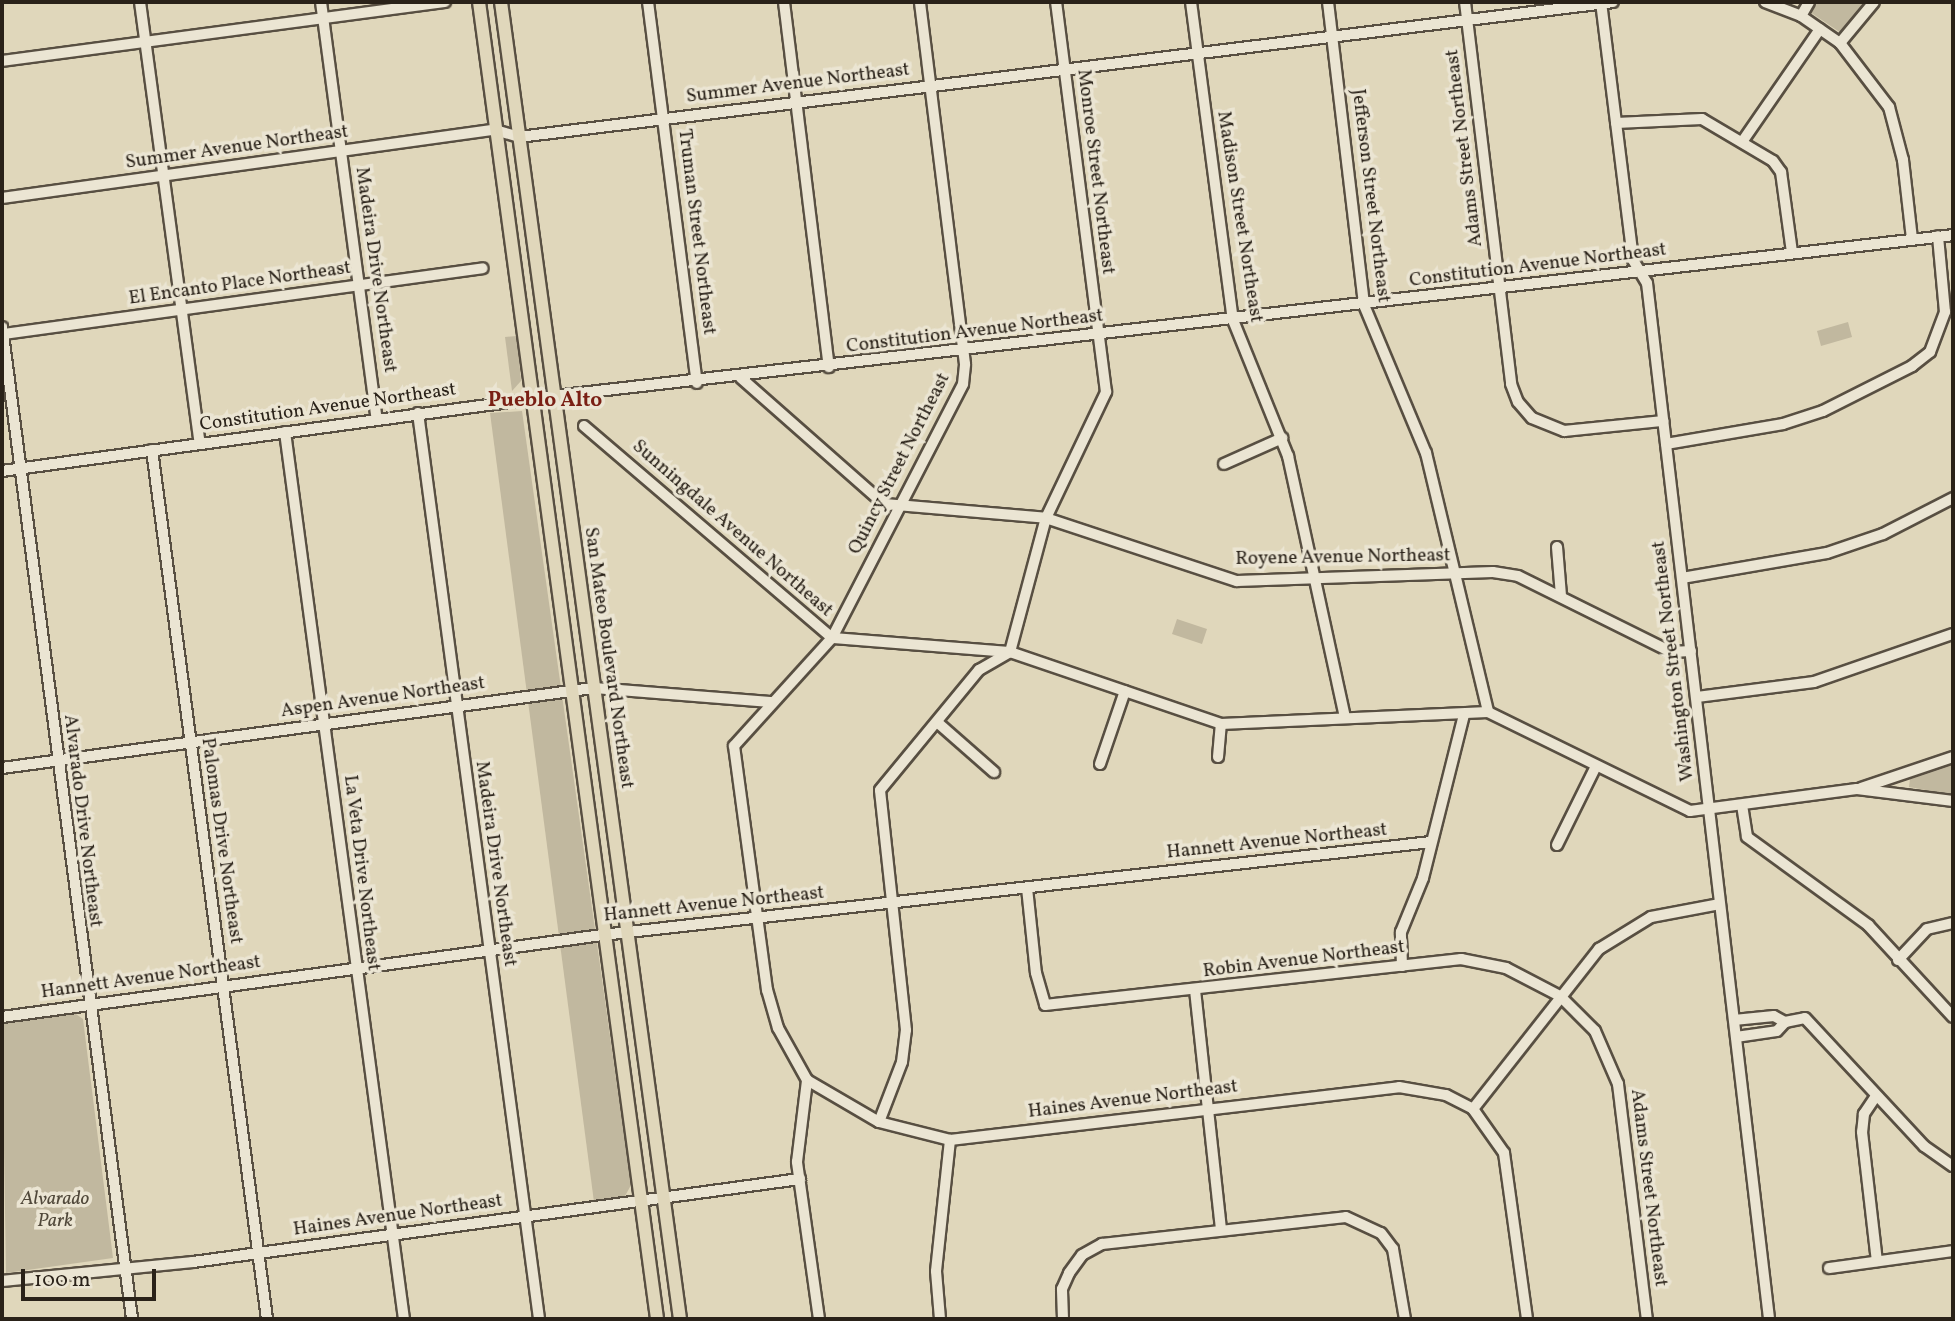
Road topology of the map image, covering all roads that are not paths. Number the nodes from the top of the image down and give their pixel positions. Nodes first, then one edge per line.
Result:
1 (140, 2) edge
2 (320, 2) edge
3 (445, 2) edge
4 (478, 2) edge
5 (501, 2) edge
6 (648, 2) edge
7 (784, 2) edge
8 (920, 2) edge
9 (1056, 2) edge
10 (1191, 2) edge
11 (1328, 2) edge
12 (1465, 2) edge
13 (1613, 2) edge
14 (1765, 2) edge
15 (1810, 2) edge
16 (1874, 2) edge
17 (1601, 3) edge
18 (1801, 16) junction
19 (323, 17) junction
20 (1468, 20) junction
21 (1820, 29) junction
22 (1333, 38) junction
23 (145, 41) junction
24 (1840, 43) junction
25 (1197, 53) junction
26 (2, 61) edge
27 (1064, 70) junction
28 (930, 85) junction
29 (796, 102) junction
30 (663, 118) junction
31 (1616, 123) junction
32 (495, 130) junction
33 (519, 136) junction
34 (1742, 142) junction
35 (341, 152) junction
36 (162, 175) junction
37 (2, 198) edge
38 (1953, 235) edge
39 (1938, 236) junction
40 (1912, 239) junction
41 (1792, 252) junction
42 (482, 268) dead end
43 (1641, 271) junction
44 (359, 285) junction
45 (1499, 290) junction
46 (1364, 305) junction
47 (180, 310) junction
48 (1233, 320) junction
49 (2, 331) edge
50 (1097, 335) junction
51 (964, 352) junction
52 (829, 367) junction
53 (741, 377) junction
54 (697, 383) junction
55 (554, 396) junction
56 (534, 398) junction
57 (418, 414) junction
58 (377, 419) junction
59 (1663, 421) junction
60 (584, 426) dead end
61 (285, 432) junction
62 (1282, 439) junction
63 (200, 443) junction
64 (1666, 444) junction
65 (152, 450) junction
66 (1224, 464) dead end
67 (18, 468) junction
68 (2, 471) edge
69 (1953, 498) edge
70 (897, 508) junction
71 (1046, 518) junction
72 (1557, 547) dead end
73 (1455, 574) junction
74 (1682, 578) junction
75 (1316, 579) junction
76 (1561, 596) junction
77 (1953, 634) edge
78 (832, 638) junction
79 (1691, 650) junction
80 (1010, 652) junction
81 (593, 688) junction
82 (570, 691) junction
83 (1125, 691) junction
84 (1697, 697) junction
85 (771, 702) junction
86 (456, 705) junction
87 (1488, 712) junction
88 (1464, 715) junction
89 (1345, 717) junction
90 (937, 722) junction
91 (324, 724) junction
92 (1221, 724) junction
93 (190, 741) junction
94 (1219, 757) dead end
95 (1953, 757) edge
96 (57, 760) junction
97 (1101, 764) dead end
98 (1596, 766) junction
99 (2, 768) edge
100 (994, 772) dead end
101 (1857, 789) junction
102 (1953, 802) edge
103 (1742, 805) junction
104 (1709, 809) junction
105 (1432, 842) junction
106 (1557, 845) dead end
107 (1027, 888) junction
108 (892, 902) junction
109 (1720, 904) junction
110 (759, 918) junction
111 (1953, 923) edge
112 (626, 932) junction
113 (602, 935) junction
114 (489, 949) junction
115 (1898, 960) junction
116 (1402, 966) junction
117 (356, 968) junction
118 (222, 986) junction
119 (1195, 990) junction
120 (1560, 996) junction
121 (88, 1005) junction
122 (1769, 1016) junction
123 (2, 1017) edge
124 (1953, 1017) edge
125 (1734, 1020) junction
126 (1786, 1022) junction
127 (1771, 1031) junction
128 (1736, 1037) junction
129 (807, 1080) junction
130 (1876, 1096) junction
131 (1207, 1109) junction
132 (1473, 1109) junction
133 (878, 1122) junction
134 (950, 1140) junction
135 (1953, 1166) edge
136 (800, 1179) junction
137 (664, 1196) junction
138 (641, 1202) junction
139 (525, 1217) junction
140 (1221, 1229) junction
141 (393, 1235) junction
142 (1953, 1251) edge
143 (257, 1253) junction
144 (1877, 1261) junction
145 (1829, 1268) dead end
146 (125, 1270) junction
147 (2, 1281) edge
148 (1062, 1314) edge
149 (132, 1319) edge
150 (267, 1319) edge
151 (404, 1319) edge
152 (539, 1319) edge
153 (657, 1319) edge
154 (680, 1319) edge
155 (819, 1319) edge
156 (940, 1319) edge
157 (1405, 1319) edge
158 (1527, 1319) edge
159 (1647, 1319) edge
160 (1769, 1319) edge

1 - 23 street
2 - 19 street, Madeira Drive Northeast
3 - 19 street
4 - 32 main road, San Mateo Boulevard Northeast
5 - 33 main road, San Mateo Boulevard Northeast
6 - 30 street, Truman Street Northeast
7 - 29 street
8 - 28 street, Quincy Street Northeast
9 - 27 street, Monroe Street Northeast
10 - 25 street, Madison Street Northeast
11 - 22 street, Jefferson Street Northeast
12 - 20 street, Adams Street Northeast
13 - 17 street, Summer Avenue Northeast
14 - 18 street
15 - 18 street
16 - 24 street
17 - 20 street, Summer Avenue Northeast
17 - 31 street, Washington Street Northeast
18 - 21 street
19 - 23 street
19 - 35 street, Madeira Drive Northeast
20 - 22 street, Summer Avenue Northeast
20 - 45 street, Adams Street Northeast
21 - 24 street
21 - 34 street
22 - 25 street, Summer Avenue Northeast
22 - 46 street, Jefferson Street Northeast
23 - 26 street
23 - 36 street
24 - 40 street
25 - 27 street, Summer Avenue Northeast
25 - 48 street, Madison Street Northeast
27 - 28 street, Summer Avenue Northeast
27 - 50 street, Monroe Street Northeast
28 - 29 street, Summer Avenue Northeast
28 - 51 street, Quincy Street Northeast
29 - 30 street, Summer Avenue Northeast
29 - 52 street
30 - 33 street, Summer Avenue Northeast
30 - 54 street, Truman Street Northeast
31 - 34 street
31 - 43 street, Washington Street Northeast
32 - 33 street, Summer Avenue Northeast
32 - 35 street, Summer Avenue Northeast
32 - 56 main road, San Mateo Boulevard Northeast
33 - 55 main road, San Mateo Boulevard Northeast
34 - 41 street
35 - 36 street, Summer Avenue Northeast
35 - 44 street, Madeira Drive Northeast
36 - 37 street, Summer Avenue Northeast
36 - 47 street
38 - 39 street, Constitution Avenue Northeast
39 - 40 street, Constitution Avenue Northeast
39 - 64 street
40 - 41 street, Constitution Avenue Northeast
41 - 43 street, Constitution Avenue Northeast
42 - 44 street, El Encanto Place Northeast
43 - 45 street, Constitution Avenue Northeast
43 - 59 street, Washington Street Northeast
44 - 47 street, El Encanto Place Northeast
44 - 58 street, Madeira Drive Northeast
45 - 46 street, Constitution Avenue Northeast
45 - 59 street, Adams Street Northeast
46 - 48 street, Constitution Avenue Northeast
46 - 73 street, Jefferson Street Northeast
47 - 49 street, El Encanto Place Northeast
47 - 63 street
48 - 50 street, Constitution Avenue Northeast
48 - 62 street, Madison Street Northeast
49 - 67 street, Alvarado Drive Northeast
50 - 51 street, Constitution Avenue Northeast
50 - 71 street, Monroe Street Northeast
51 - 52 street, Constitution Avenue Northeast
51 - 70 street, Quincy Street Northeast
52 - 53 street, Constitution Avenue Northeast
53 - 54 street, Constitution Avenue Northeast
53 - 70 street, Royene Avenue Northeast
54 - 55 street, Constitution Avenue Northeast
55 - 56 street, Constitution Avenue Northeast
55 - 81 main road, San Mateo Boulevard Northeast
56 - 57 street, Constitution Avenue Northeast
56 - 82 main road, San Mateo Boulevard Northeast
57 - 58 street, Constitution Avenue Northeast
57 - 86 street, Madeira Drive Northeast
58 - 61 street, Constitution Avenue Northeast
59 - 64 street, Washington Street Northeast
60 - 78 street, Sunningdale Avenue Northeast
61 - 63 street, Constitution Avenue Northeast
61 - 91 street, La Veta Drive Northeast
62 - 66 street
62 - 75 street, Madison Street Northeast
63 - 65 street, Constitution Avenue Northeast
64 - 74 street, Washington Street Northeast
65 - 67 street, Constitution Avenue Northeast
65 - 93 street, Palomas Drive Northeast
67 - 68 street, Constitution Avenue Northeast
67 - 96 street, Alvarado Drive Northeast
69 - 74 street
70 - 71 street, Royene Avenue Northeast
70 - 78 street, Quincy Street Northeast
71 - 75 street, Royene Avenue Northeast
71 - 80 street, Monroe Street Northeast
72 - 76 street
73 - 75 street, Royene Avenue Northeast
73 - 76 street, Royene Avenue Northeast
73 - 87 street, Jefferson Street Northeast
74 - 79 street, Washington Street Northeast
75 - 89 street, Madison Street Northeast
76 - 79 street, Royene Avenue Northeast
77 - 84 street
78 - 80 street, Sunningdale Avenue Northeast
78 - 85 street, Quincy Street Northeast
79 - 84 street, Washington Street Northeast
80 - 83 street, Sunningdale Avenue Northeast
80 - 90 street
81 - 82 street, Aspen Avenue Northeast
81 - 85 street, Aspen Avenue Northeast
81 - 112 main road, San Mateo Boulevard Northeast
82 - 86 street, Aspen Avenue Northeast
82 - 113 main road, San Mateo Boulevard Northeast
83 - 92 street, Sunningdale Avenue Northeast
83 - 97 street
84 - 104 street, Washington Street Northeast
85 - 110 street
86 - 91 street, Aspen Avenue Northeast
86 - 114 street, Madeira Drive Northeast
87 - 88 street, Sunningdale Avenue Northeast
87 - 98 street
88 - 89 street, Sunningdale Avenue Northeast
88 - 105 street
89 - 92 street, Sunningdale Avenue Northeast
90 - 100 street
90 - 108 street
91 - 93 street, Aspen Avenue Northeast
91 - 117 street, La Veta Drive Northeast
92 - 94 street
93 - 96 street, Aspen Avenue Northeast
93 - 118 street, Palomas Drive Northeast
95 - 101 street
96 - 99 street, Aspen Avenue Northeast
96 - 121 street, Alvarado Drive Northeast
98 - 104 street
98 - 106 street
101 - 102 street
101 - 103 street
103 - 104 street
103 - 115 street
104 - 109 street, Washington Street Northeast
105 - 107 street, Hannett Avenue Northeast
105 - 116 street
107 - 108 street, Hannett Avenue Northeast
107 - 119 street, Robin Avenue Northeast
108 - 110 street, Hannett Avenue Northeast
108 - 133 street
109 - 120 street
109 - 125 street, Washington Street Northeast
110 - 112 street, Hannett Avenue Northeast
110 - 129 street
111 - 115 street
112 - 113 street, Hannett Avenue Northeast
112 - 137 main road, San Mateo Boulevard Northeast
113 - 114 street, Hannett Avenue Northeast
113 - 138 main road, San Mateo Boulevard Northeast
114 - 117 street, Hannett Avenue Northeast
114 - 139 street, Madeira Drive Northeast
115 - 124 street
116 - 119 street, Robin Avenue Northeast
116 - 120 street, Robin Avenue Northeast
117 - 118 street, Hannett Avenue Northeast
117 - 141 street, La Veta Drive Northeast
118 - 121 street, Hannett Avenue Northeast
118 - 143 street, Palomas Drive Northeast
119 - 131 street
120 - 132 street
120 - 159 street, Adams Street Northeast
121 - 123 street, Hannett Avenue Northeast
121 - 146 street, Alvarado Drive Northeast
122 - 125 street
122 - 126 street
122 - 127 street
125 - 128 street, Washington Street Northeast
126 - 127 street
126 - 130 street
127 - 128 street
128 - 160 street, Washington Street Northeast
129 - 133 street, Haines Avenue Northeast
129 - 136 street
130 - 135 street
130 - 144 street
131 - 132 street, Haines Avenue Northeast
131 - 134 street, Haines Avenue Northeast
131 - 140 street
132 - 158 street
133 - 134 street, Haines Avenue Northeast
134 - 156 street
136 - 137 street, Haines Avenue Northeast
136 - 155 street
137 - 138 street, Haines Avenue Northeast
137 - 154 main road, San Mateo Boulevard Northeast
138 - 139 street, Haines Avenue Northeast
138 - 153 main road, San Mateo Boulevard Northeast
139 - 141 street, Haines Avenue Northeast
139 - 152 street, Madeira Drive Northeast
140 - 148 street
140 - 157 street
141 - 143 street, Haines Avenue Northeast
141 - 151 street, La Veta Drive Northeast
142 - 144 street
143 - 146 street, Haines Avenue Northeast
143 - 150 street, Palomas Drive Northeast
144 - 145 street
146 - 147 street, Haines Avenue Northeast
146 - 149 street, Alvarado Drive Northeast

